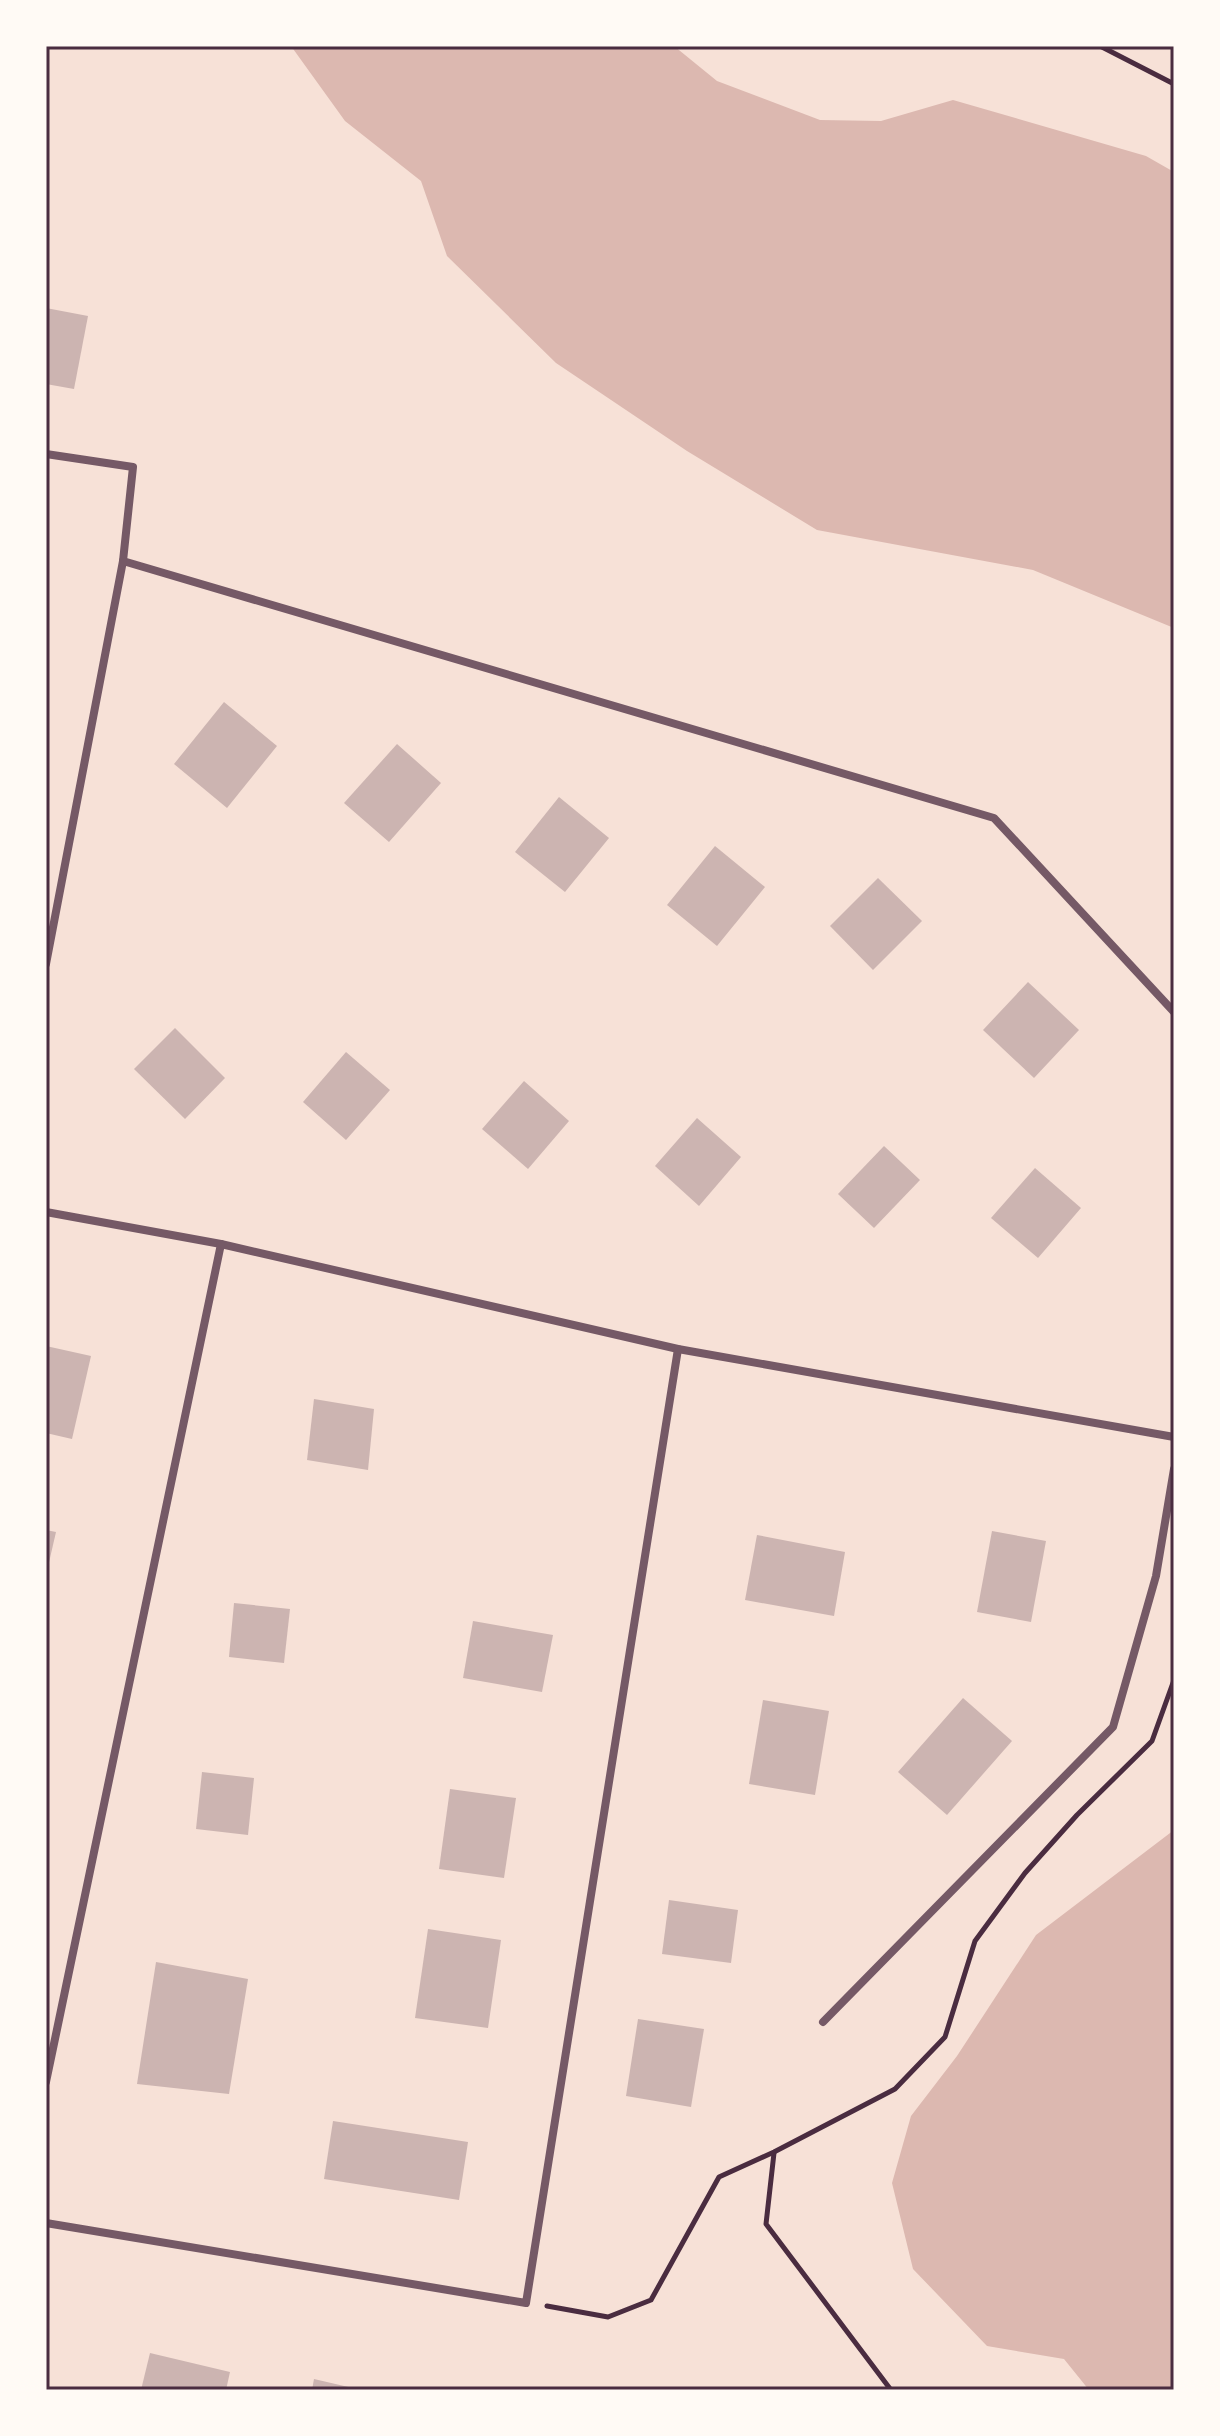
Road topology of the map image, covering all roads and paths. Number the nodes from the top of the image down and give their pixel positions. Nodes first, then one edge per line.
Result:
1 (1100, 46) edge
2 (1174, 84) edge
3 (46, 454) edge
4 (123, 561) junction
5 (46, 964) edge
6 (1174, 1012) edge
7 (46, 1212) edge
8 (221, 1244) junction
9 (678, 1349) junction
10 (1174, 1437) edge
11 (1174, 1469) edge
12 (1174, 1680) edge
13 (823, 2022) dead end
14 (46, 2082) edge
15 (774, 2152) junction
16 (46, 2223) edge
17 (526, 2303) junction
18 (891, 2390) edge

1 - 2 path
3 - 4 street
4 - 5 street
4 - 6 street
7 - 8 street
8 - 9 street
8 - 14 street
9 - 10 street
9 - 17 street
11 - 13 street
12 - 15 path
15 - 17 path
15 - 18 path
16 - 17 street

